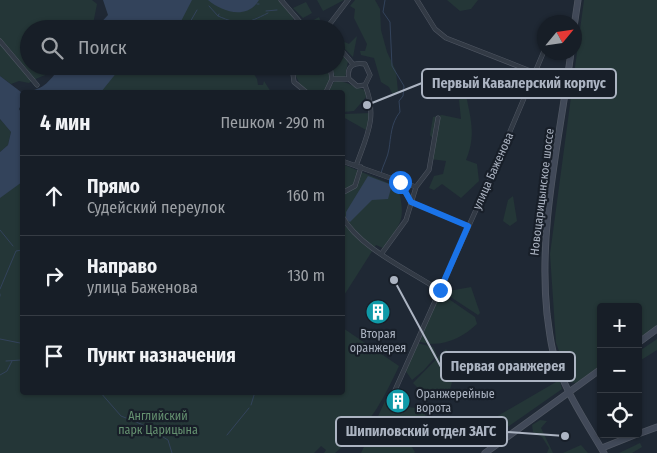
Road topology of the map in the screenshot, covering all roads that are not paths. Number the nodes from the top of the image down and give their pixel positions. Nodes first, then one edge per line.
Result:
1 (281, 0) edge
2 (348, 0) edge
3 (417, 0) edge
4 (578, 0) edge
5 (576, 15) edge
6 (298, 20) edge
7 (333, 20) edge
8 (0, 41) edge
9 (345, 55) edge
10 (540, 60) edge
11 (570, 60) edge
12 (352, 64) junction
13 (20, 65) edge
14 (534, 73) junction
15 (29, 75) edge
16 (293, 75) edge
17 (331, 75) edge
18 (349, 79) junction
19 (332, 80) junction
20 (37, 85) dead end
21 (365, 85) junction
22 (555, 86) dead end
23 (304, 90) edge
24 (327, 90) edge
25 (438, 118) dead end
26 (345, 163) edge
27 (356, 166) junction
28 (361, 168) junction
29 (396, 178) junction
30 (416, 187) junction
31 (345, 191) edge
32 (411, 202) junction
33 (345, 220) edge
34 (468, 226) junction
35 (382, 253) junction
36 (440, 290) junction
37 (657, 329) edge
38 (642, 340) edge
39 (597, 372) edge
40 (570, 391) junction
41 (391, 399) dead end
42 (657, 427) edge
43 (642, 433) edge
44 (630, 438) edge
45 (603, 451) edge
46 (485, 453) edge

1 - 6 street
2 - 7 street
3 - 14 street
4 - 5 main road
8 - 13 street
9 - 12 street
10 - 14 street, улица Баженова
11 - 40 main road, Новоцарицынское шоссе
12 - 18 street
12 - 21 street
14 - 22 street
14 - 34 street, улица Баженова
15 - 20 street
16 - 23 street
17 - 19 street
18 - 19 street
18 - 21 street
19 - 24 street
21 - 27 street
25 - 30 street
26 - 27 street
27 - 28 street
28 - 29 street
28 - 31 street
29 - 30 street
29 - 32 street
30 - 32 street
32 - 34 street
32 - 35 street
33 - 35 street
34 - 36 street, улица Баженова
35 - 36 street
36 - 41 street, улица Баженова
37 - 38 main road
39 - 40 main road
40 - 45 main road, Новоцарицынское шоссе
40 - 46 main road
42 - 43 main road
44 - 45 main road

